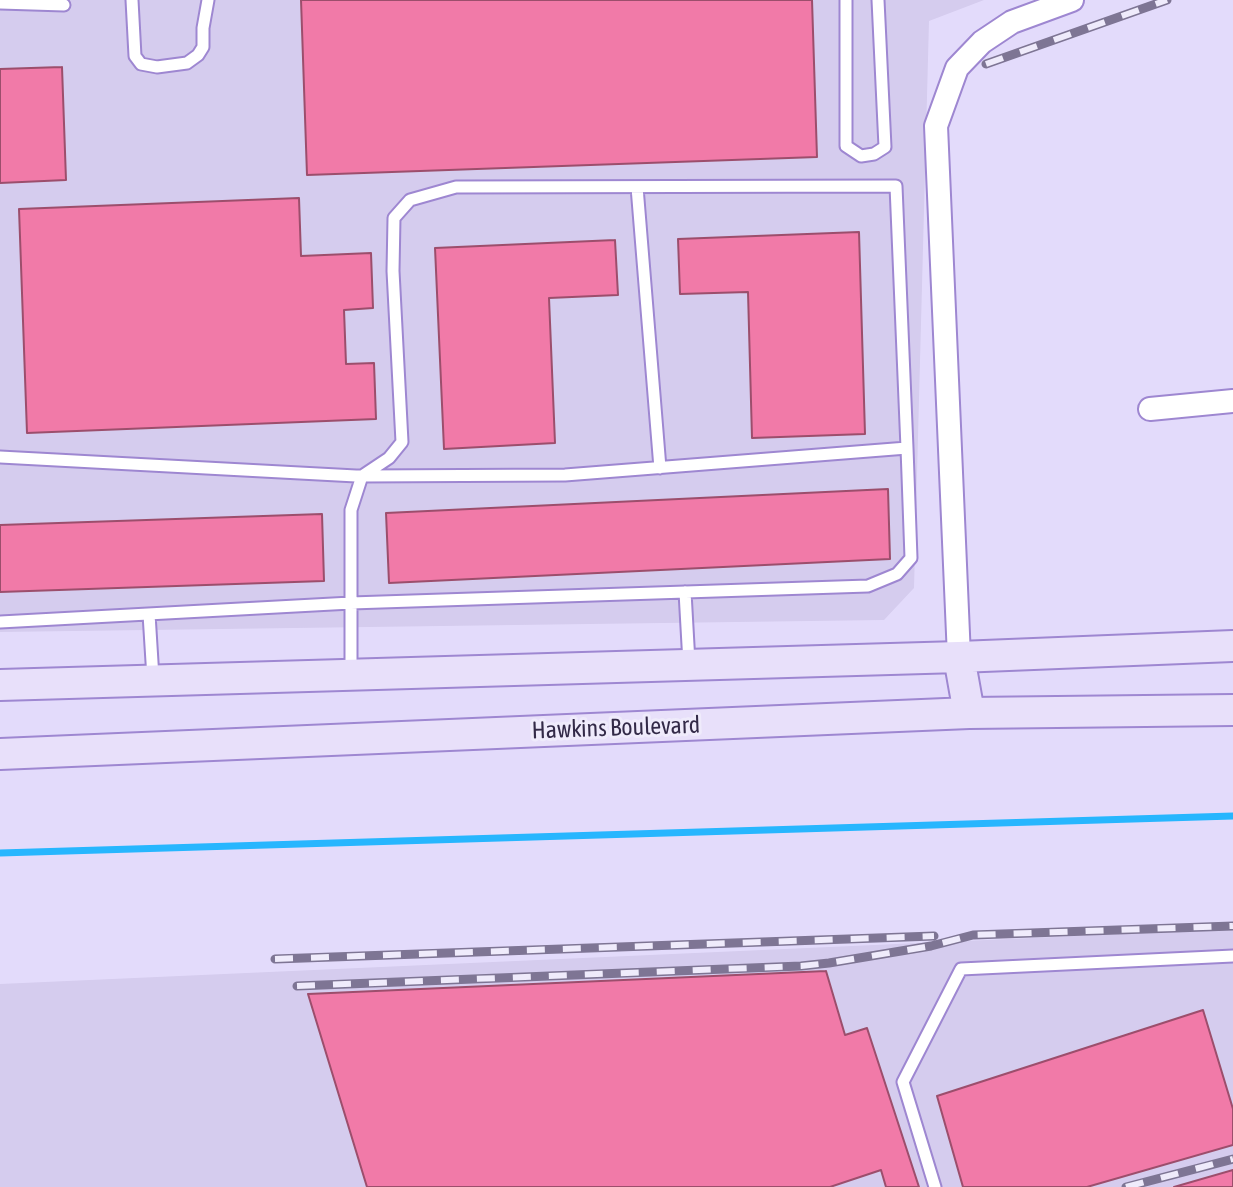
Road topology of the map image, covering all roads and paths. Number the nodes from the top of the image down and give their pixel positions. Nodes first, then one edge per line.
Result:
1 (132, 0) edge
2 (208, 0) edge
3 (846, 0) edge
4 (878, 0) edge
5 (1072, 0) edge
6 (0, 3) edge
7 (64, 5) dead end
8 (637, 187) junction
9 (1233, 401) edge
10 (1150, 409) dead end
11 (907, 448) junction
12 (0, 457) edge
13 (660, 468) junction
14 (362, 476) junction
15 (685, 592) junction
16 (351, 603) junction
17 (149, 614) junction
18 (0, 622) edge
19 (1233, 646) edge
20 (959, 657) junction
21 (689, 665) junction
22 (351, 674) junction
23 (153, 681) junction
24 (0, 685) edge
25 (1233, 710) edge
26 (969, 713) junction
27 (0, 754) edge
28 (1233, 956) edge
29 (935, 1187) edge

1 - 2 lane
3 - 4 lane
5 - 20 street
6 - 7 lane
8 - 11 lane
8 - 13 lane
8 - 14 lane
9 - 10 street
11 - 13 lane
11 - 15 lane
12 - 14 lane
13 - 14 lane
14 - 16 lane
15 - 16 lane
15 - 21 lane
16 - 17 lane
16 - 22 lane
17 - 18 lane
17 - 23 lane
19 - 20 main road
20 - 21 main road
20 - 26 main road
21 - 22 main road
22 - 23 main road
23 - 24 main road
25 - 26 main road, Hawkins Boulevard
26 - 27 main road, Hawkins Boulevard
28 - 29 lane

